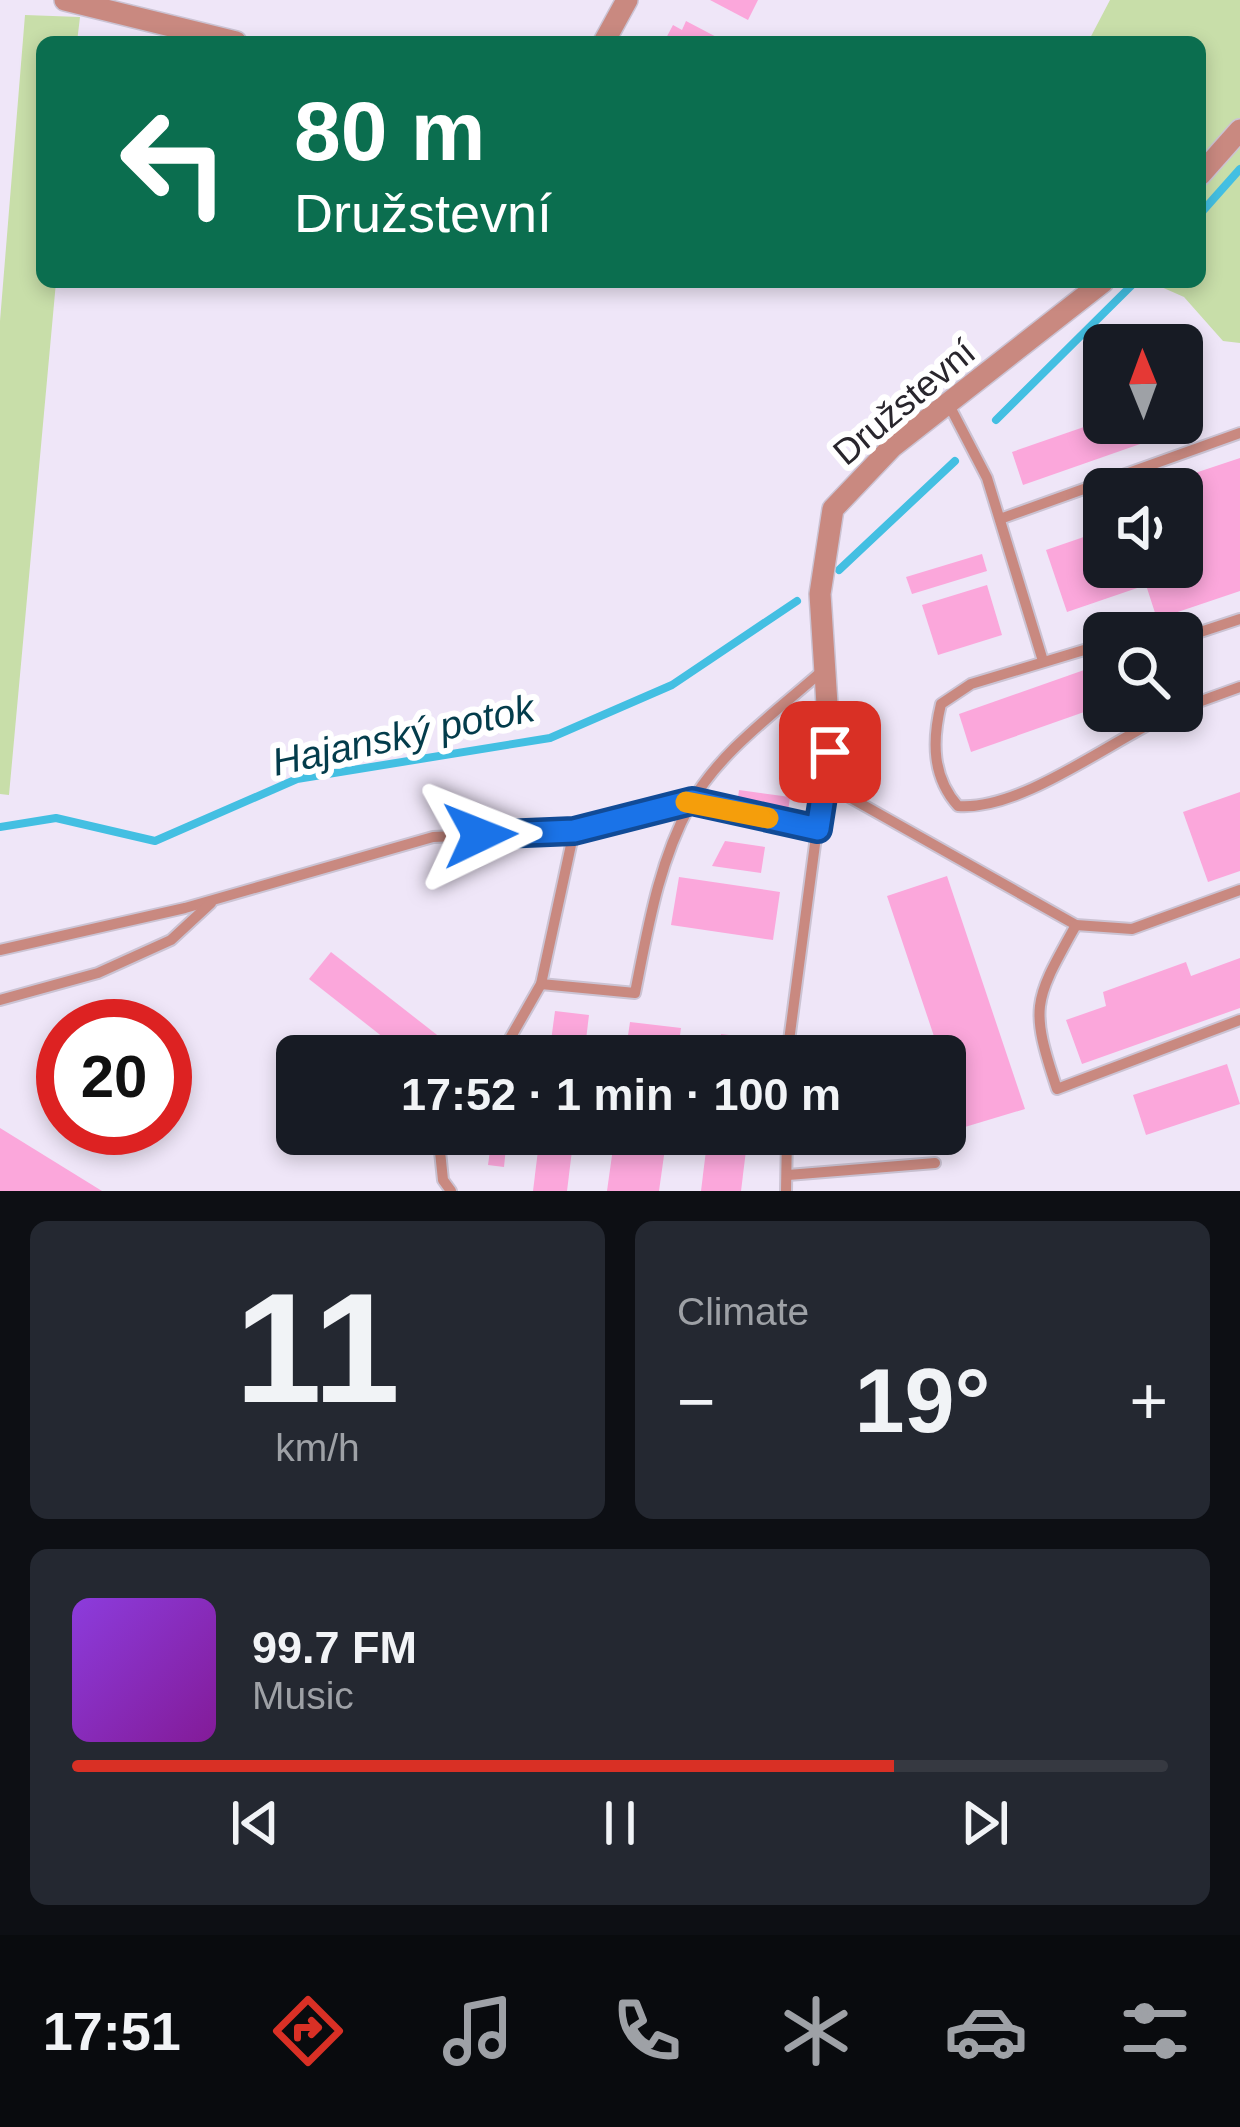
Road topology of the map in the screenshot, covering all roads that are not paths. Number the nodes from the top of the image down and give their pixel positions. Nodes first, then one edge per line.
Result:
1 (64, 0) edge
2 (627, 0) edge
3 (211, 36) edge
4 (607, 36) edge
5 (1240, 130) edge
6 (1206, 168) edge
7 (1095, 288) edge
8 (949, 405) junction
9 (1240, 433) edge
10 (1000, 519) junction
11 (1240, 619) edge
12 (1203, 631) edge
13 (1083, 650) edge
14 (1043, 661) junction
15 (821, 672) junction
16 (1240, 687) edge
17 (1203, 700) edge
18 (1130, 732) edge
19 (826, 784) junction
20 (692, 801) junction
21 (818, 829) junction
22 (574, 831) junction
23 (1240, 890) edge
24 (214, 899) junction
25 (1076, 925) junction
26 (0, 950) edge
27 (541, 984) junction
28 (0, 1000) edge
29 (1240, 1020) edge
30 (512, 1035) edge
31 (790, 1035) edge
32 (440, 1155) edge
33 (788, 1155) edge
34 (935, 1163) dead end
35 (788, 1175) junction
36 (451, 1191) edge
37 (786, 1191) edge

1 - 3 street
2 - 4 street
5 - 6 street
7 - 8 street, Družstevní
8 - 10 lane
8 - 15 street, Družstevní
9 - 10 lane
10 - 14 lane
11 - 12 lane
13 - 14 lane
14 - 18 lane
15 - 19 street, Družstevní
15 - 20 lane
16 - 17 lane
19 - 21 street, Družstevní
19 - 25 lane
20 - 21 lane
20 - 22 lane
20 - 27 lane
21 - 31 lane
22 - 24 lane
22 - 27 lane
23 - 25 lane
24 - 26 lane
24 - 28 lane
25 - 29 lane
27 - 30 lane
32 - 36 lane
33 - 35 lane
34 - 35 lane
35 - 37 lane

